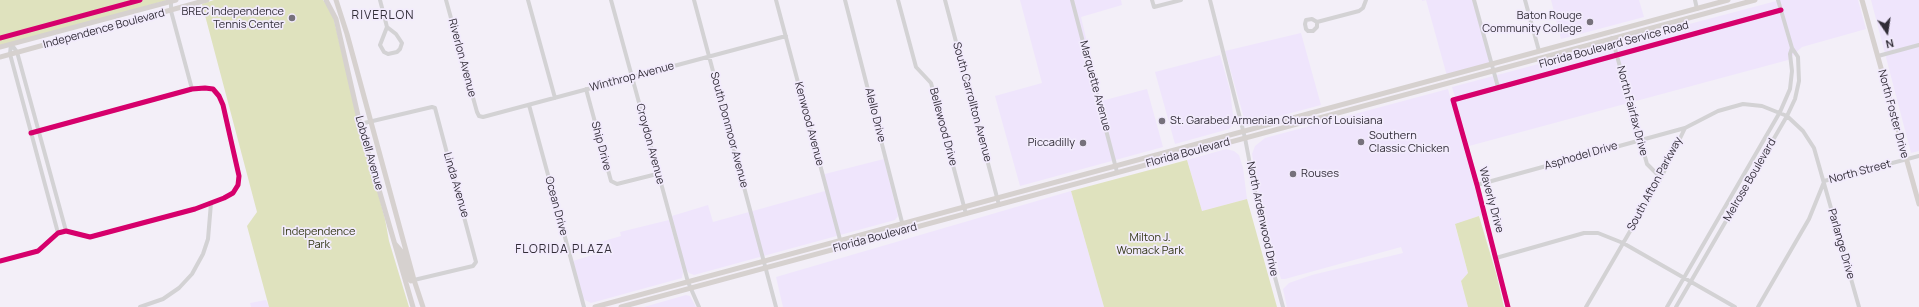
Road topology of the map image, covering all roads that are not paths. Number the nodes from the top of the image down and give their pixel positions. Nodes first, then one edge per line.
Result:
1 (207, 0) edge
2 (326, 0) edge
3 (336, 0) edge
4 (380, 0) edge
5 (446, 0) edge
6 (528, 0) edge
7 (611, 0) edge
8 (694, 0) edge
9 (776, 0) edge
10 (845, 0) edge
11 (898, 0) edge
12 (945, 0) edge
13 (1072, 0) edge
14 (1152, 0) edge
15 (1181, 0) edge
16 (1210, 0) edge
17 (1366, 0) edge
18 (1474, 0) edge
19 (1525, 0) edge
20 (1695, 0) edge
21 (1728, 0) edge
22 (1755, 0) edge
23 (1778, 0) edge
24 (1862, 0) edge
25 (174, 1) edge
26 (1697, 8) junction
27 (138, 10) junction
28 (1781, 10) junction
29 (171, 11) junction
30 (1670, 16) junction
31 (141, 19) junction
32 (100, 20) junction
33 (1317, 22) dead end
34 (1671, 22) junction
35 (387, 27) junction
36 (103, 29) junction
37 (786, 36) junction
38 (1612, 38) junction
39 (1586, 39) junction
40 (11, 44) junction
41 (1587, 45) junction
42 (1919, 45) edge
43 (0, 47) edge
44 (1792, 48) junction
45 (1539, 51) junction
46 (18, 52) junction
47 (10, 54) junction
48 (1617, 54) junction
49 (709, 56) junction
50 (1878, 56) junction
51 (0, 57) edge
52 (1492, 64) junction
53 (1493, 71) junction
54 (632, 77) junction
55 (1498, 87) junction
56 (192, 89) junction
57 (586, 89) junction
58 (555, 98) junction
59 (1453, 100) joint
60 (529, 105) junction
61 (1326, 109) junction
62 (1780, 112) junction
63 (479, 116) joint
64 (1327, 116) junction
65 (1787, 116) junction
66 (370, 121) junction
67 (360, 124) junction
68 (1685, 128) junction
69 (39, 130) junction
70 (1243, 131) junction
71 (31, 133) junction
72 (1245, 138) junction
73 (1640, 140) junction
74 (1919, 156) edge
75 (1906, 160) junction
76 (1116, 166) junction
77 (1117, 172) junction
78 (657, 174) junction
79 (1075, 177) junction
80 (1661, 178) junction
81 (1824, 181) junction
82 (1076, 184) junction
83 (1477, 185) junction
84 (997, 198) junction
85 (211, 203) junction
86 (1919, 204) edge
87 (999, 205) junction
88 (964, 207) junction
89 (966, 214) junction
90 (902, 224) junction
91 (904, 230) junction
92 (66, 231) junction
93 (58, 233) junction
94 (841, 240) junction
95 (394, 243) junction
96 (1623, 243) junction
97 (842, 247) junction
98 (1496, 258) junction
99 (0, 261) edge
100 (764, 261) junction
101 (750, 265) junction
102 (766, 268) junction
103 (733, 277) junction
104 (1684, 278) junction
105 (414, 280) junction
106 (688, 282) junction
107 (1691, 282) junction
108 (690, 288) junction
109 (412, 305) edge
110 (140, 307) edge
111 (418, 307) edge
112 (423, 307) edge
113 (584, 307) edge
114 (596, 307) edge
115 (621, 307) edge
116 (699, 307) edge
117 (776, 307) edge
118 (1283, 307) edge
119 (1508, 307) edge
120 (1586, 307) edge
121 (1667, 307) edge
122 (1676, 307) edge
123 (1735, 307) edge
124 (1758, 307) edge
125 (1859, 307) edge

1 - 29 main road, Independence Boulevard
2 - 67 main road, Lobdell Avenue
3 - 66 main road, Lobdell Avenue
4 - 35 street
5 - 63 street, Riverlon Avenue
6 - 58 street
7 - 54 street, Croydon Avenue
8 - 49 street, South Donmoor Avenue
9 - 37 street, Kenwood Avenue
10 - 90 street, Alello Drive
11 - 88 street, Bellewood Drive
12 - 84 street, South Carrollton Avenue
13 - 76 street, Marquette Avenue
14 - 15 street
16 - 70 street, North Ardenwood Drive
17 - 33 street
18 - 52 street
19 - 45 street
20 - 26 street
21 - 26 main road, Florida Boulevard
22 - 34 main road, Florida Boulevard
23 - 28 street, Melrose Boulevard
24 - 50 main road, North Foster Drive
25 - 27 main road, Independence Boulevard
25 - 29 street
26 - 30 main road, Florida Boulevard
27 - 31 street
27 - 32 main road, Independence Boulevard
28 - 44 street, Melrose Boulevard
28 - 48 street, Florida Boulevard Service Road
29 - 31 main road, Independence Boulevard
29 - 56 street
30 - 34 main road
30 - 39 main road, Florida Boulevard
31 - 36 main road, Independence Boulevard
32 - 36 street
32 - 40 main road, Independence Boulevard
34 - 38 main road, Florida Boulevard
35 - 35 street
36 - 46 main road, Independence Boulevard
37 - 49 street, Winthrop Avenue
37 - 94 street, Kenwood Avenue
38 - 41 main road, Florida Boulevard
38 - 48 street, North Fairfax Drive
39 - 41 main road
39 - 45 main road, Florida Boulevard
40 - 43 main road, Independence Boulevard
40 - 46 street
40 - 47 street
41 - 53 main road, Florida Boulevard
42 - 50 street
44 - 62 street, Melrose Boulevard
44 - 65 street, Melrose Boulevard
45 - 52 main road, Florida Boulevard
46 - 47 main road, Independence Boulevard
46 - 69 street
47 - 51 main road, Independence Boulevard
47 - 71 street
48 - 55 street, Florida Boulevard Service Road
48 - 73 street, North Fairfax Drive
49 - 54 street, Winthrop Avenue
49 - 100 street, South Donmoor Avenue
50 - 75 main road, North Foster Drive
52 - 53 street
52 - 61 main road, Florida Boulevard
53 - 55 street
53 - 64 main road, Florida Boulevard
54 - 57 street, Winthrop Avenue
54 - 78 street, Croydon Avenue
55 - 59 street, Florida Boulevard Service Road
56 - 69 street
56 - 85 street
57 - 58 street, Winthrop Avenue
57 - 78 street, Ship Drive
58 - 60 street, Winthrop Avenue
59 - 83 street, Waverly Drive
60 - 63 street, Winthrop Avenue
60 - 113 street, Ocean Drive
61 - 64 main road
61 - 70 main road, Florida Boulevard
62 - 65 street, South Afton Parkway
62 - 68 street, South Afton Parkway
62 - 104 street, Melrose Boulevard
64 - 72 main road, Florida Boulevard
65 - 81 street, Parlange Drive
65 - 107 street, Melrose Boulevard
66 - 67 street
66 - 105 main road, Lobdell Avenue
66 - 105 street, Linda Avenue
67 - 95 main road, Lobdell Avenue
68 - 73 street, Asphodel Drive
68 - 80 street, South Afton Parkway
69 - 71 street
69 - 92 street
70 - 72 street, North Ardenwood Drive
70 - 76 main road, Florida Boulevard
71 - 93 street
72 - 77 main road, Florida Boulevard
72 - 118 street, North Ardenwood Drive
73 - 80 street, North Fairfax Drive
73 - 83 street, Asphodel Drive
74 - 75 street, North Street
75 - 81 street, North Street
75 - 86 main road, North Foster Drive
76 - 77 street, Marquette Avenue
76 - 79 main road, Florida Boulevard
77 - 82 main road, Florida Boulevard
78 - 106 street, Croydon Avenue
79 - 82 main road
79 - 84 main road, Florida Boulevard
80 - 96 street, South Afton Parkway
81 - 124 street
81 - 125 street, Parlange Drive
82 - 87 main road, Florida Boulevard
83 - 98 street, Waverly Drive
84 - 87 street, South Carrollton Avenue
84 - 88 main road, Florida Boulevard
85 - 92 street
85 - 110 street
87 - 89 main road, Florida Boulevard
88 - 89 street, Bellewood Drive
88 - 90 main road, Florida Boulevard
89 - 91 main road, Florida Boulevard
90 - 91 street, Alello Drive
90 - 94 main road, Florida Boulevard
91 - 97 main road, Florida Boulevard
92 - 93 street
93 - 99 street
94 - 97 street, Kenwood Avenue
94 - 100 main road, Florida Boulevard
95 - 105 main road
95 - 109 main road, Lobdell Avenue
96 - 98 street
96 - 104 street
96 - 120 street, South Afton Parkway
97 - 102 main road, Florida Boulevard
98 - 119 street, Waverly Drive
100 - 101 main road, Florida Boulevard
100 - 102 street, South Donmoor Avenue
101 - 103 main road
101 - 106 main road, Florida Boulevard
102 - 103 main road, Florida Boulevard
102 - 117 street, South Donmoor Avenue
103 - 108 main road, Florida Boulevard
104 - 107 street
104 - 121 street, Melrose Boulevard
105 - 112 main road, Lobdell Avenue
106 - 108 street, Croydon Avenue
106 - 114 main road, Florida Boulevard
107 - 122 street, Melrose Boulevard
107 - 123 street
108 - 115 main road, Florida Boulevard
108 - 116 street, Croydon Avenue
109 - 111 main road

